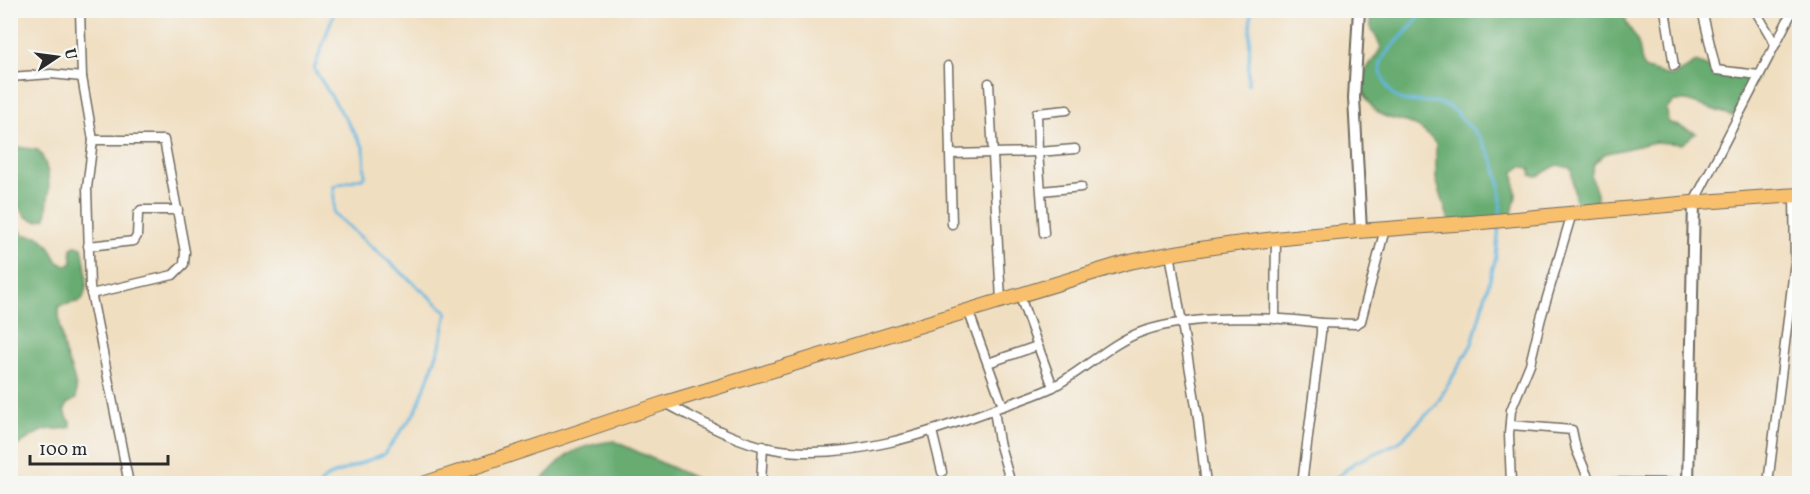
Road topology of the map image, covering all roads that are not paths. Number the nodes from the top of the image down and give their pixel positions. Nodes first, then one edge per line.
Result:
1 (80, 10) edge
2 (1359, 10) edge
3 (1665, 10) edge
4 (1702, 10) edge
5 (1755, 10) edge
6 (1793, 10) edge
7 (1775, 44) junction
8 (948, 66) dead end
9 (1674, 66) dead end
10 (1759, 75) junction
11 (10, 77) edge
12 (82, 77) junction
13 (989, 83) dead end
14 (1067, 110) dead end
15 (93, 140) junction
16 (1075, 149) dead end
17 (1038, 152) junction
18 (950, 154) junction
19 (992, 154) junction
20 (1080, 187) dead end
21 (1042, 191) junction
22 (1797, 195) edge
23 (1694, 202) junction
24 (178, 210) junction
25 (1572, 213) junction
26 (952, 224) dead end
27 (1385, 229) junction
28 (1361, 231) junction
29 (1044, 233) dead end
30 (1276, 239) junction
31 (88, 246) junction
32 (1170, 253) junction
33 (91, 294) junction
34 (1019, 294) junction
35 (1001, 300) junction
36 (968, 310) junction
37 (1275, 319) junction
38 (1183, 323) junction
39 (1321, 323) junction
40 (1037, 346) junction
41 (988, 363) junction
42 (1053, 387) junction
43 (665, 403) junction
44 (998, 408) junction
45 (1510, 425) junction
46 (932, 431) junction
47 (763, 446) junction
48 (942, 472) dead end
49 (1590, 482) edge
50 (1688, 482) edge
51 (129, 483) edge
52 (427, 483) edge
53 (761, 483) edge
54 (1011, 483) edge
55 (1206, 483) edge
56 (1302, 483) edge
57 (1511, 483) edge
58 (1567, 483) edge
59 (1768, 483) edge

1 - 12 street
2 - 28 street
3 - 9 street
4 - 10 street
5 - 7 street
6 - 7 street
7 - 10 street
8 - 18 street
10 - 23 street
11 - 12 street
12 - 15 street
13 - 19 street
14 - 17 street
15 - 24 street
15 - 31 street
16 - 17 street
17 - 19 street
17 - 21 street
18 - 19 street
18 - 26 street
19 - 35 street
20 - 21 street
21 - 29 street
22 - 23 main road
22 - 59 street
23 - 25 main road
23 - 50 street
24 - 31 street
24 - 33 street
25 - 27 main road
25 - 45 street
27 - 28 main road
27 - 39 street
28 - 30 main road
30 - 32 main road
30 - 37 street
31 - 33 street
32 - 34 main road
32 - 38 street
33 - 51 street
34 - 35 main road
34 - 40 street
35 - 36 main road
36 - 41 street
36 - 43 main road
37 - 38 street
37 - 39 street
38 - 42 street
38 - 55 street
39 - 56 street
40 - 41 street
40 - 42 street
41 - 44 street
42 - 44 street
43 - 47 street
43 - 52 main road
44 - 46 street
44 - 54 street
45 - 49 street
45 - 57 street
46 - 47 street
46 - 48 street
47 - 53 street
49 - 50 street
49 - 58 street

